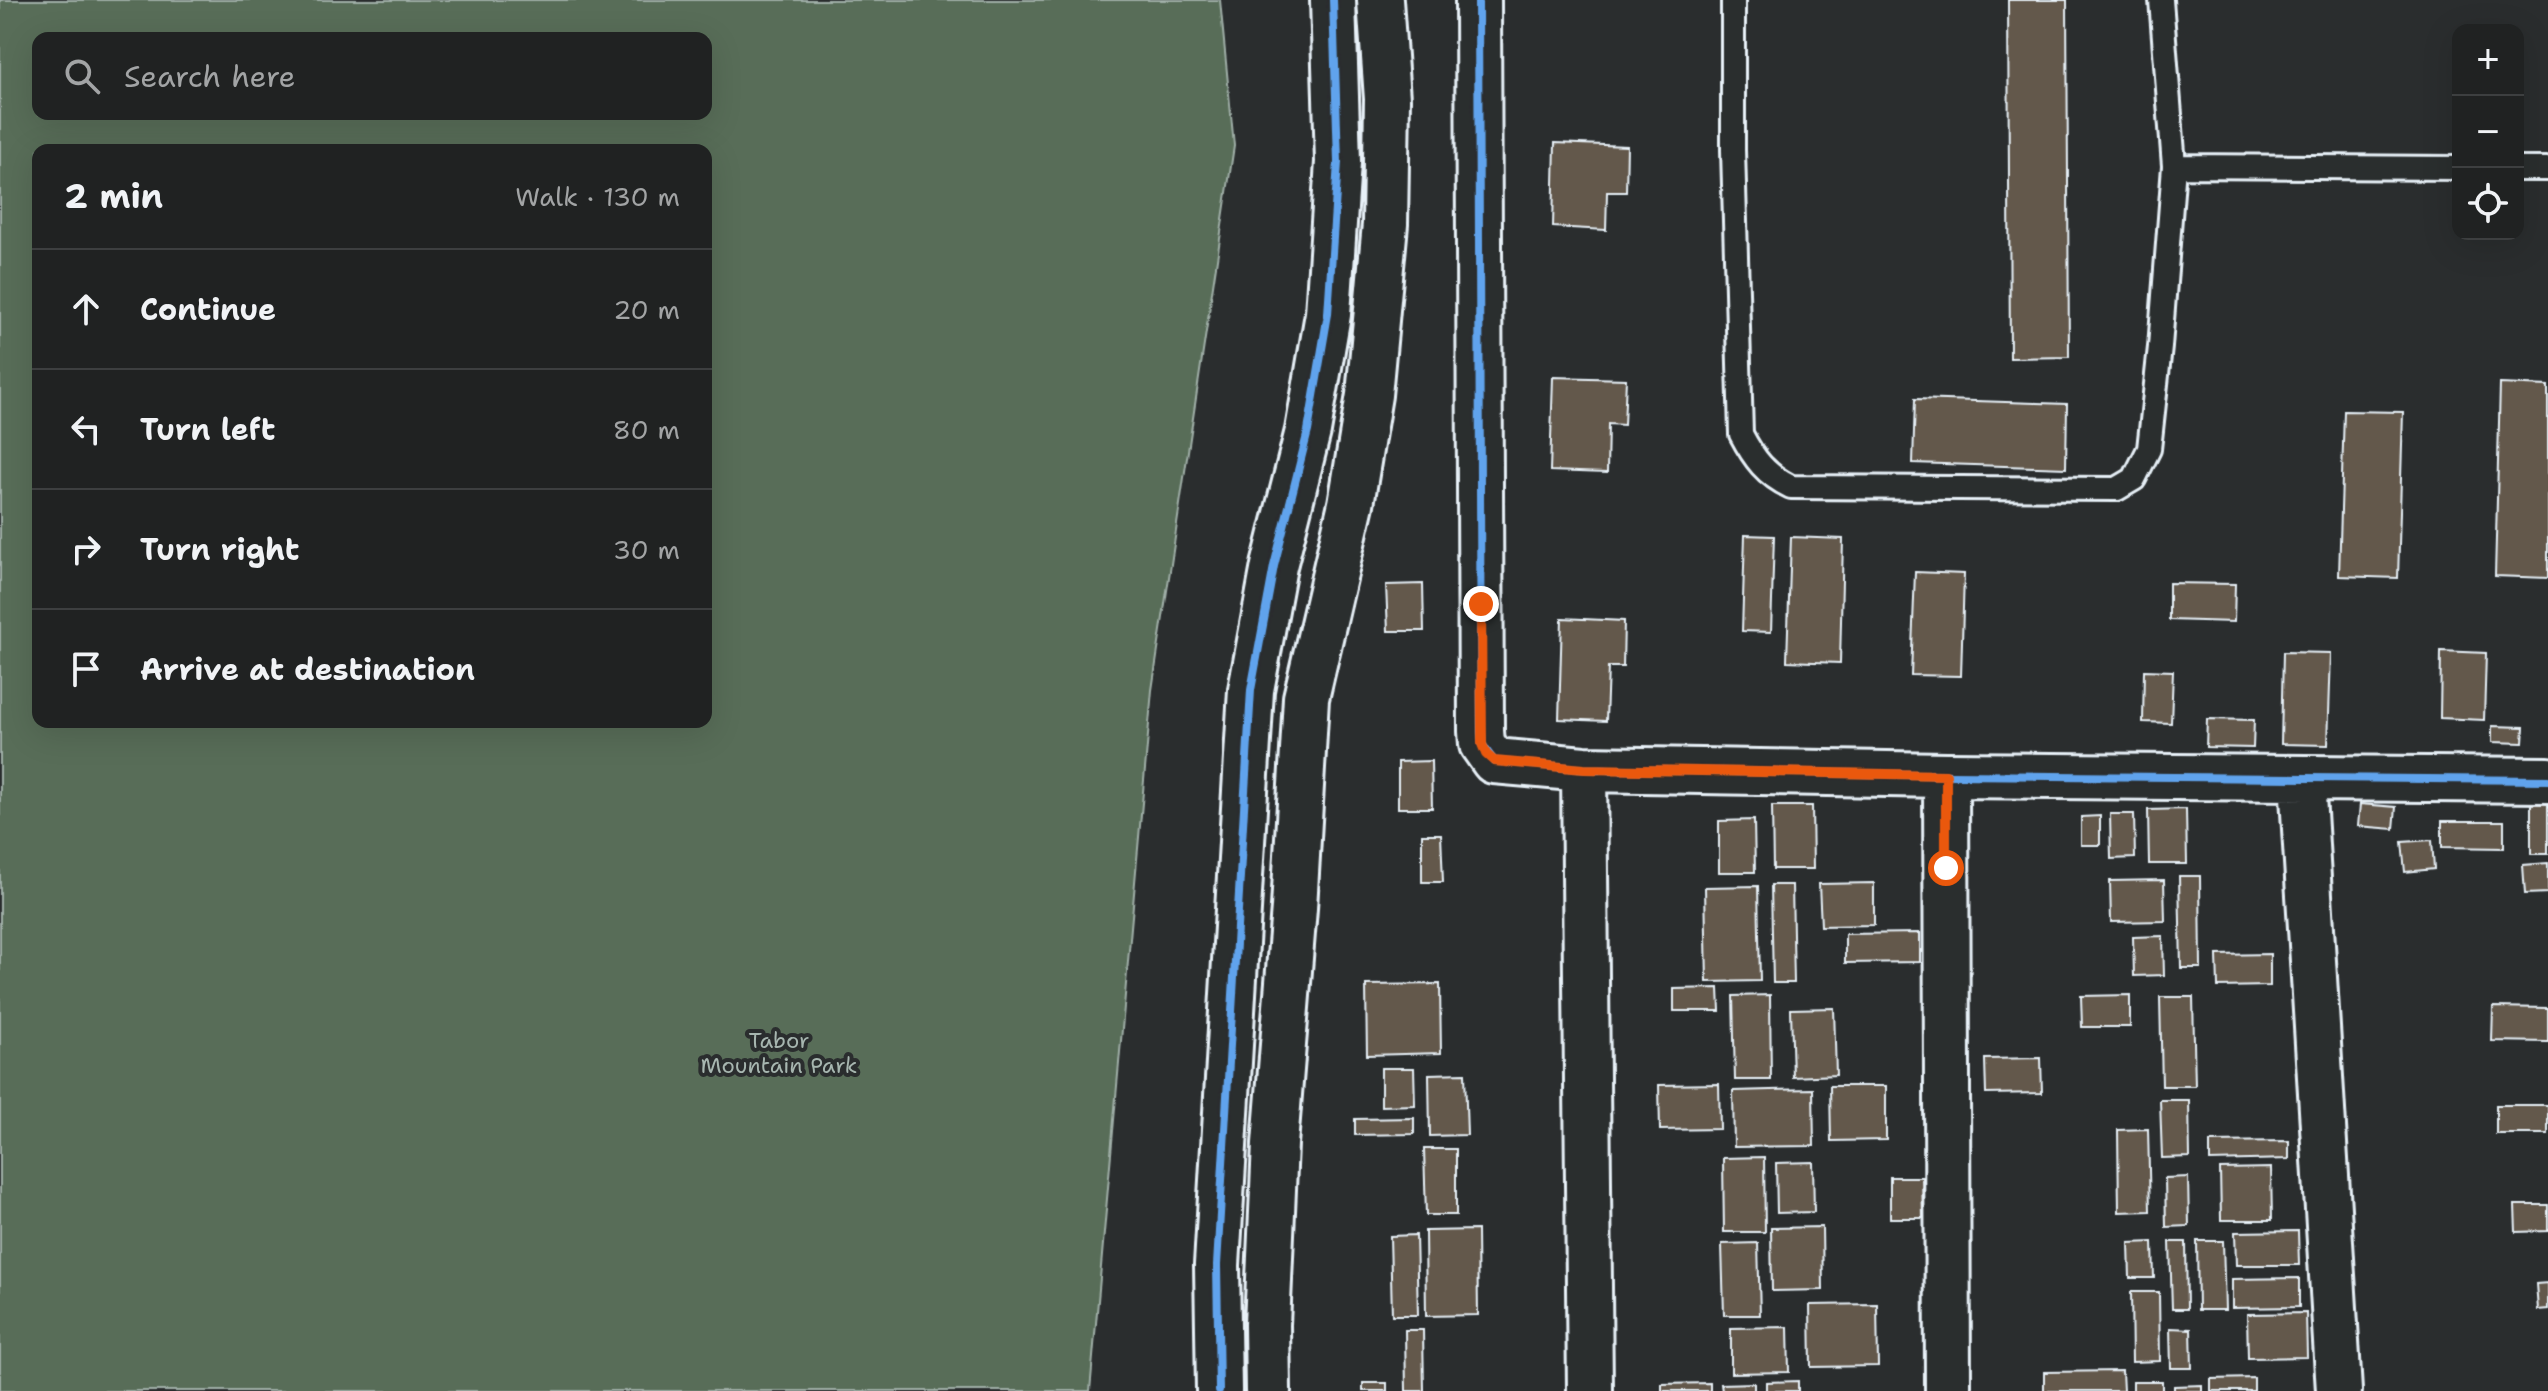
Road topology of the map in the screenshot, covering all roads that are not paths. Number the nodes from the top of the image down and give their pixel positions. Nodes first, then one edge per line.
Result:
1 (1333, 0) edge
2 (1380, 0) edge
3 (1478, 0) edge
4 (1733, 0) edge
5 (2161, 0) edge
6 (2174, 166) junction
7 (2452, 168) edge
8 (2524, 169) edge
9 (2548, 169) edge
10 (1584, 769) junction
11 (1946, 775) junction
12 (2302, 779) junction
13 (2548, 780) edge
14 (1219, 1391) edge
15 (1268, 1391) edge
16 (1590, 1391) edge
17 (1948, 1391) edge
18 (2339, 1391) edge

1 - 14 street
2 - 15 street
3 - 10 street
4 - 6 lane
5 - 6 lane
6 - 7 lane
8 - 9 lane
10 - 11 street
10 - 16 street
11 - 12 street
11 - 17 street
12 - 13 street
12 - 18 street

